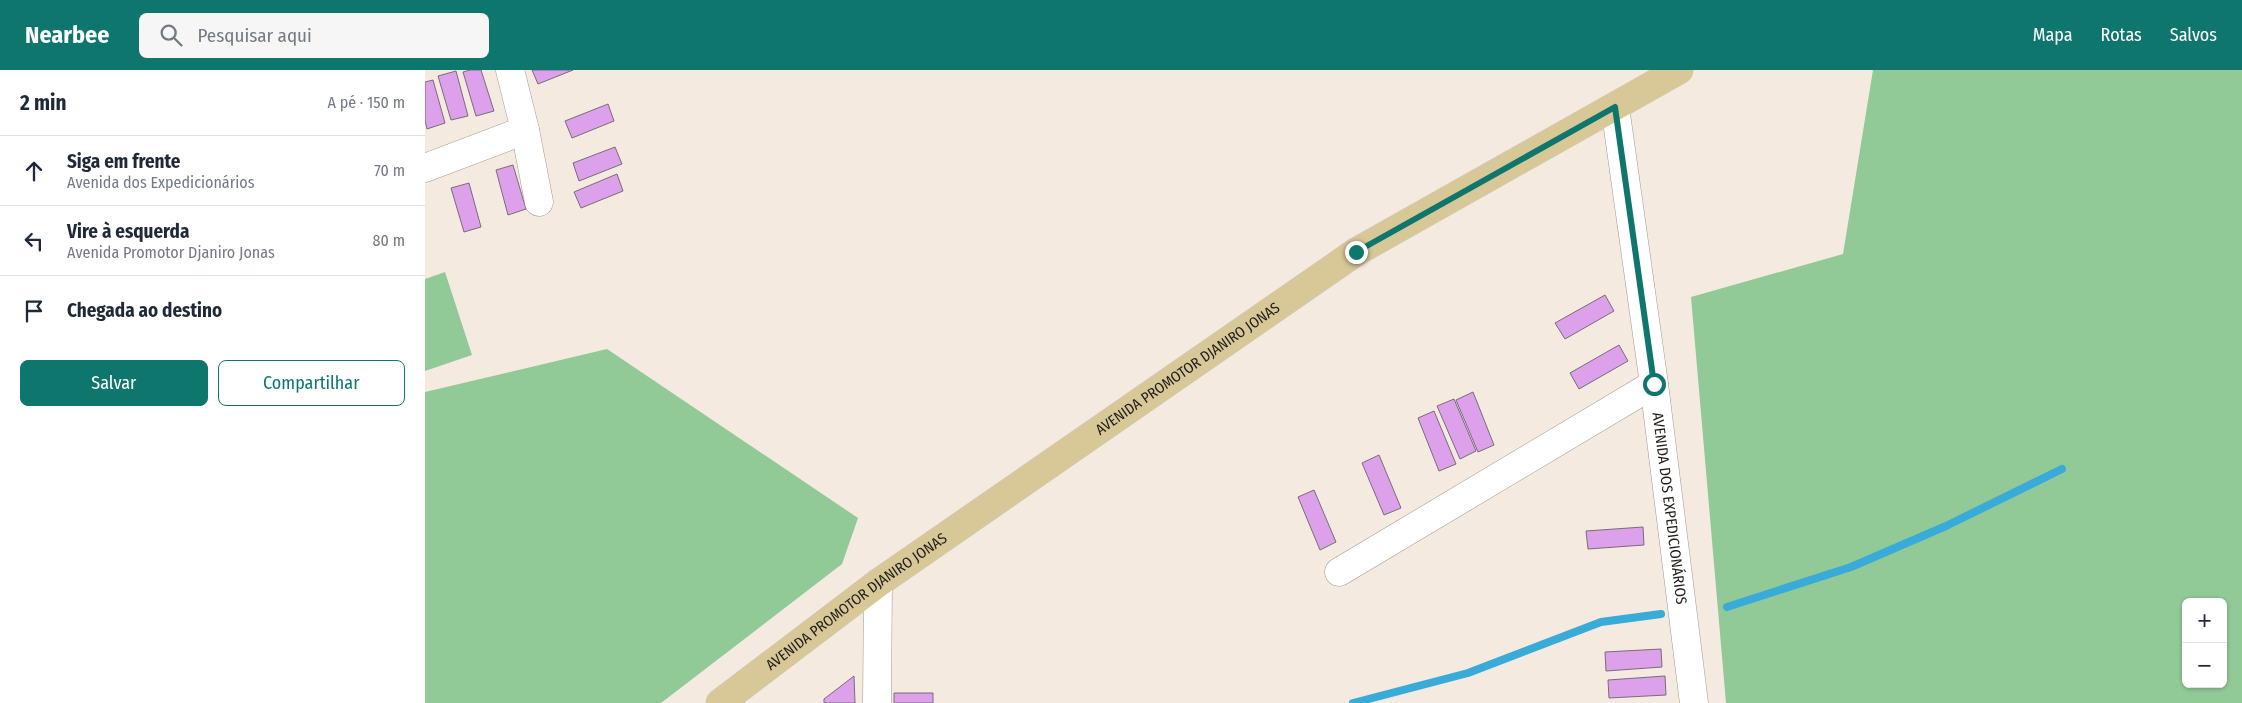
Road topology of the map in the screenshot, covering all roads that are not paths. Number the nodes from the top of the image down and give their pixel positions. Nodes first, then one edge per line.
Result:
1 (510, 70) edge
2 (1679, 70) edge
3 (1615, 107) junction
4 (525, 130) junction
5 (425, 168) edge
6 (539, 202) dead end
7 (1654, 384) junction
8 (1339, 572) dead end
9 (877, 583) junction
10 (720, 703) edge
11 (877, 703) edge
12 (1694, 703) edge

1 - 4 street
2 - 3 main road, AVENIDA PROMOTOR DJANIRO JONAS
3 - 7 street, AVENIDA DOS EXPEDICIONÁRIOS
3 - 9 main road, AVENIDA PROMOTOR DJANIRO JONAS
4 - 5 street
4 - 6 street
7 - 8 street
7 - 12 street, AVENIDA DOS EXPEDICIONÁRIOS
9 - 10 main road, AVENIDA PROMOTOR DJANIRO JONAS
9 - 11 street

